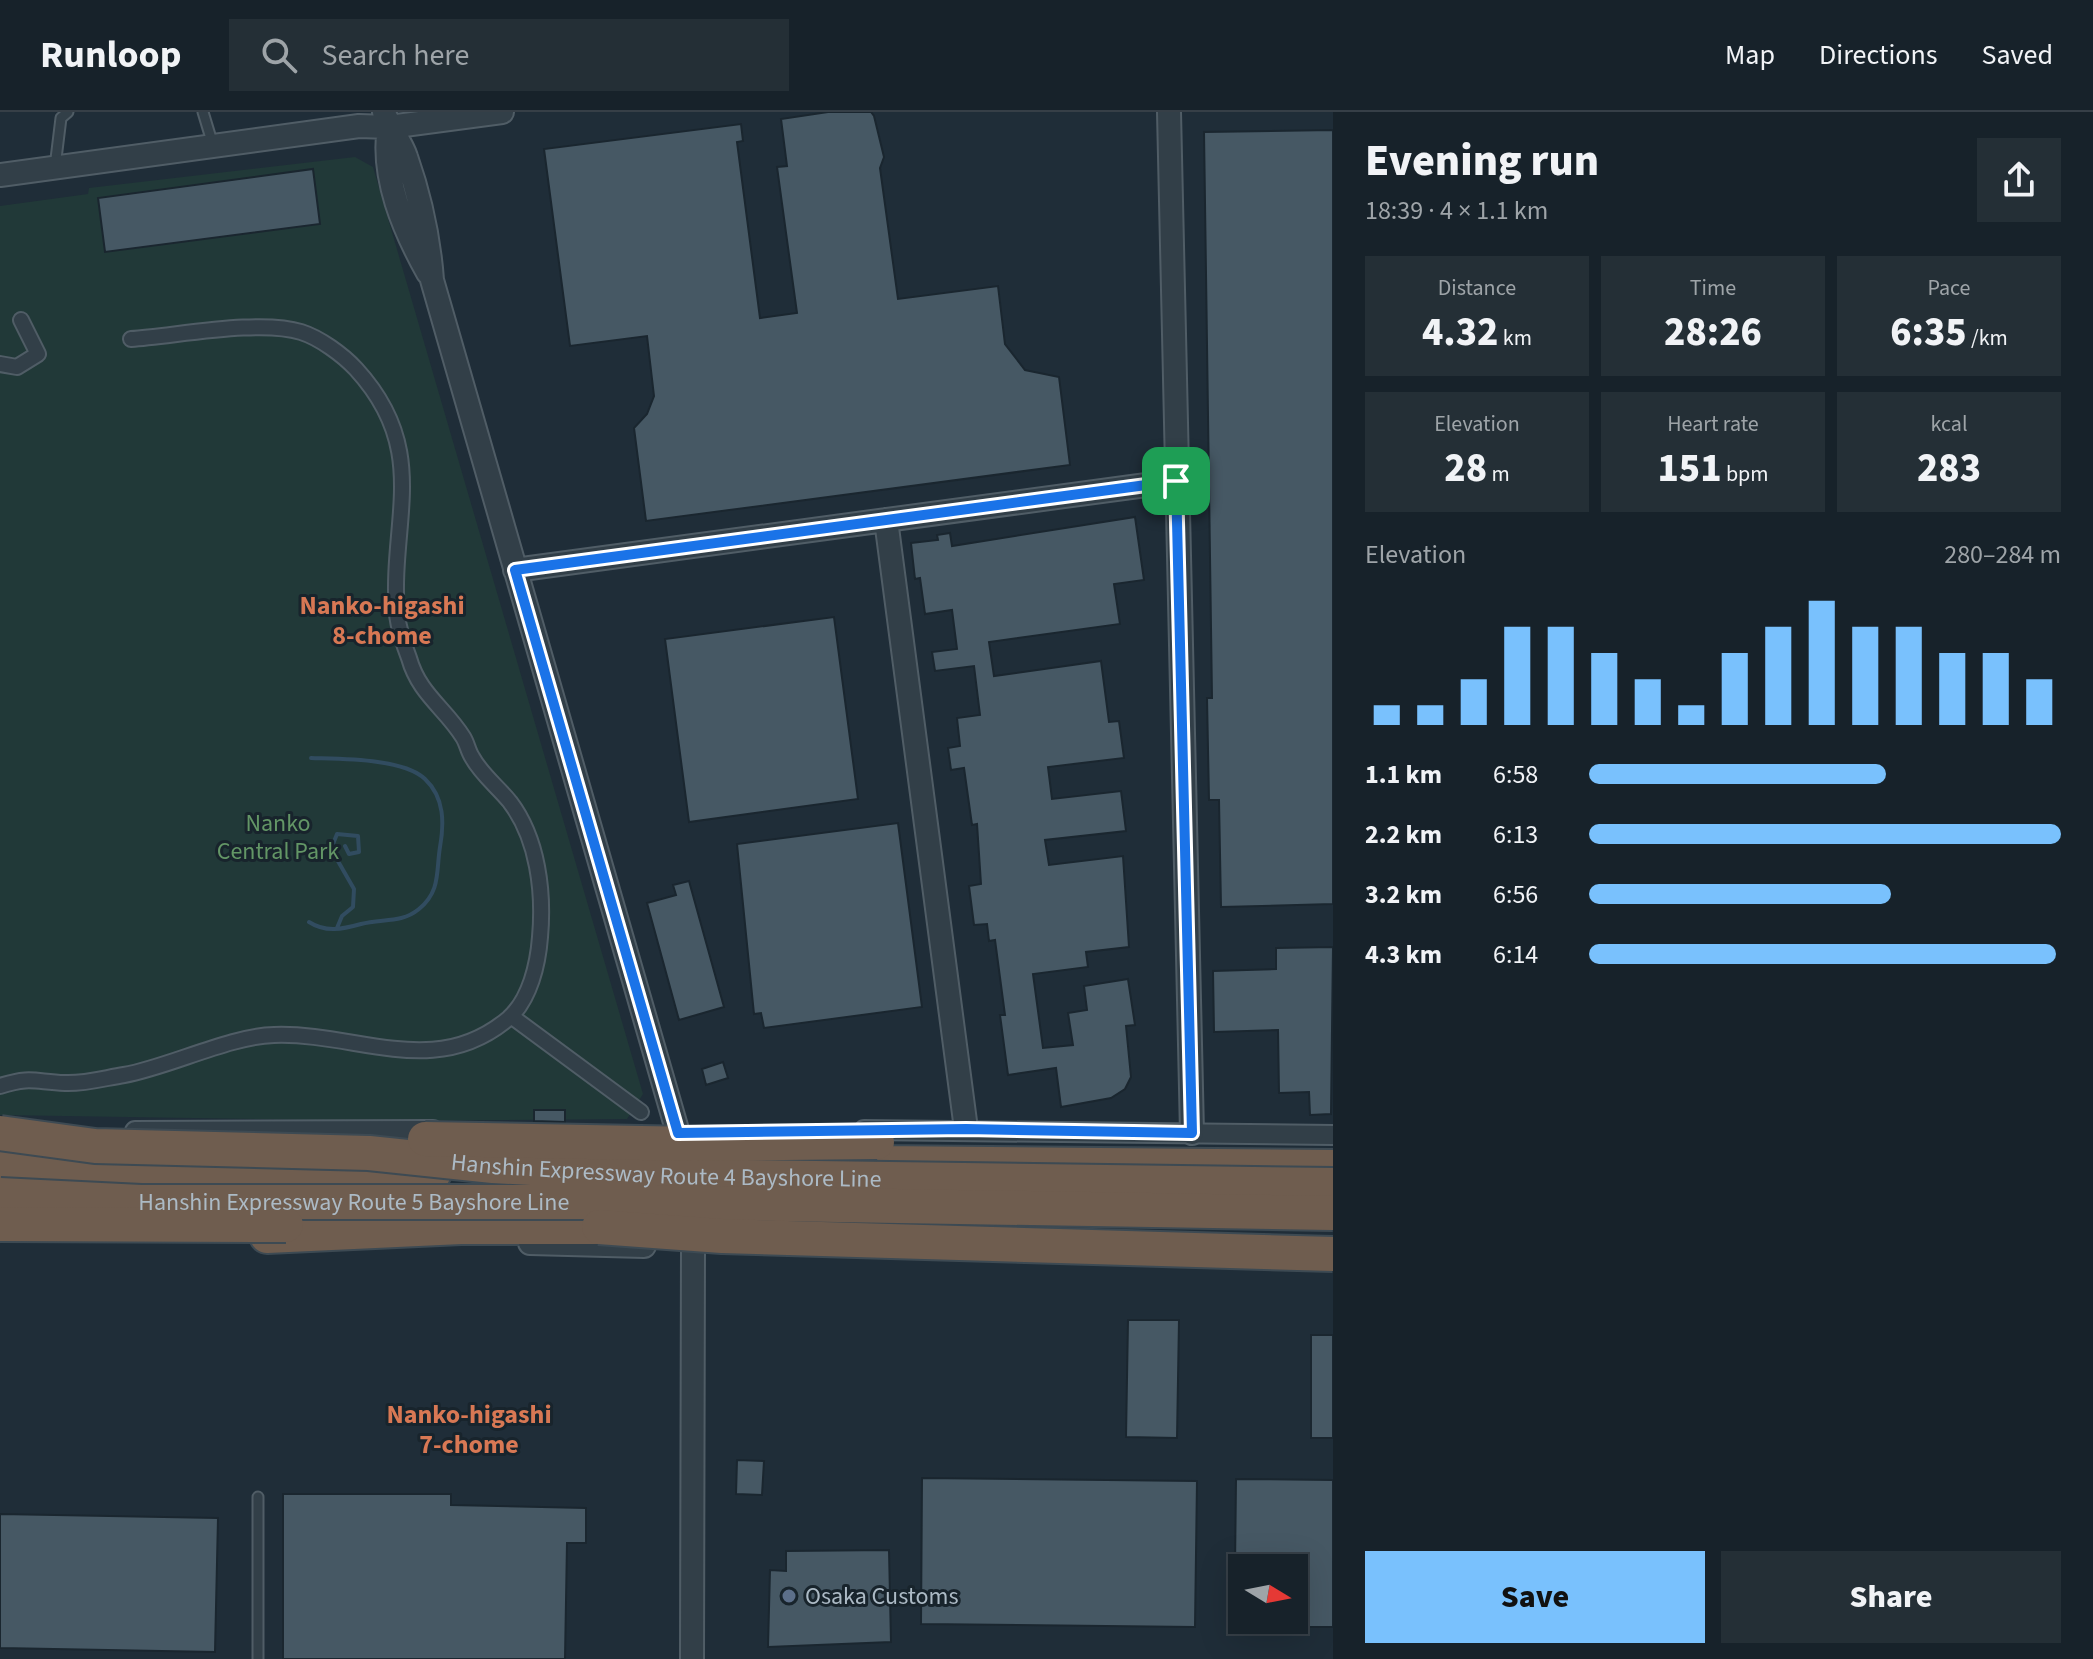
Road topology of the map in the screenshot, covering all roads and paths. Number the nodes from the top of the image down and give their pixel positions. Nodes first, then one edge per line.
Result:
1 (68, 112) edge
2 (203, 112) edge
3 (502, 112) edge
4 (1169, 112) edge
5 (386, 120) edge
6 (213, 145) junction
7 (55, 167) junction
8 (0, 175) edge
9 (0, 189) edge
10 (21, 320) dead end
11 (131, 339) dead end
12 (0, 364) edge
13 (1176, 481) junction
14 (886, 520) junction
15 (515, 570) junction
16 (511, 1016) junction
17 (0, 1086) edge
18 (641, 1112) dead end
19 (966, 1129) junction
20 (533, 1131) dead end
21 (565, 1132) dead end
22 (1192, 1133) junction
23 (0, 1134) edge
24 (1333, 1135) edge
25 (686, 1138) junction
26 (1333, 1149) edge
27 (0, 1161) edge
28 (1333, 1167) edge
29 (1333, 1185) edge
30 (1333, 1192) edge
31 (0, 1195) edge
32 (1333, 1213) edge
33 (1333, 1222) edge
34 (0, 1224) edge
35 (599, 1227) junction
36 (0, 1232) edge
37 (267, 1236) junction
38 (693, 1247) junction
39 (1333, 1254) edge
40 (1333, 1261) edge
41 (258, 1497) dead end
42 (258, 1659) edge
43 (692, 1659) edge

1 - 7 lane
2 - 6 lane
3 - 5 street
4 - 13 street
5 - 6 street
5 - 9 street
5 - 15 street
6 - 7 street
7 - 8 street
10 - 12 street
11 - 16 street
13 - 14 street
13 - 22 street
14 - 15 street
14 - 19 street
15 - 25 street
16 - 17 street
16 - 18 street
19 - 22 street
19 - 25 street
20 - 23 street
21 - 25 street
22 - 24 street
23 - 25 highway, bridge
23 - 29 highway, Hanshin Expressway Route 4 Bayshore Line, bridge
25 - 26 highway, bridge
25 - 28 highway, bridge
25 - 38 street
27 - 30 highway, Hanshin Expressway Route 5 Bayshore Line, bridge
31 - 32 highway, Hanshin Expressway Route 5 Bayshore Line, bridge
33 - 34 highway, Hanshin Expressway Route 4 Bayshore Line, bridge
33 - 35 highway, bridge
35 - 37 highway
35 - 39 highway, bridge
36 - 37 street
37 - 38 street
38 - 40 street
38 - 43 street
41 - 42 lane

